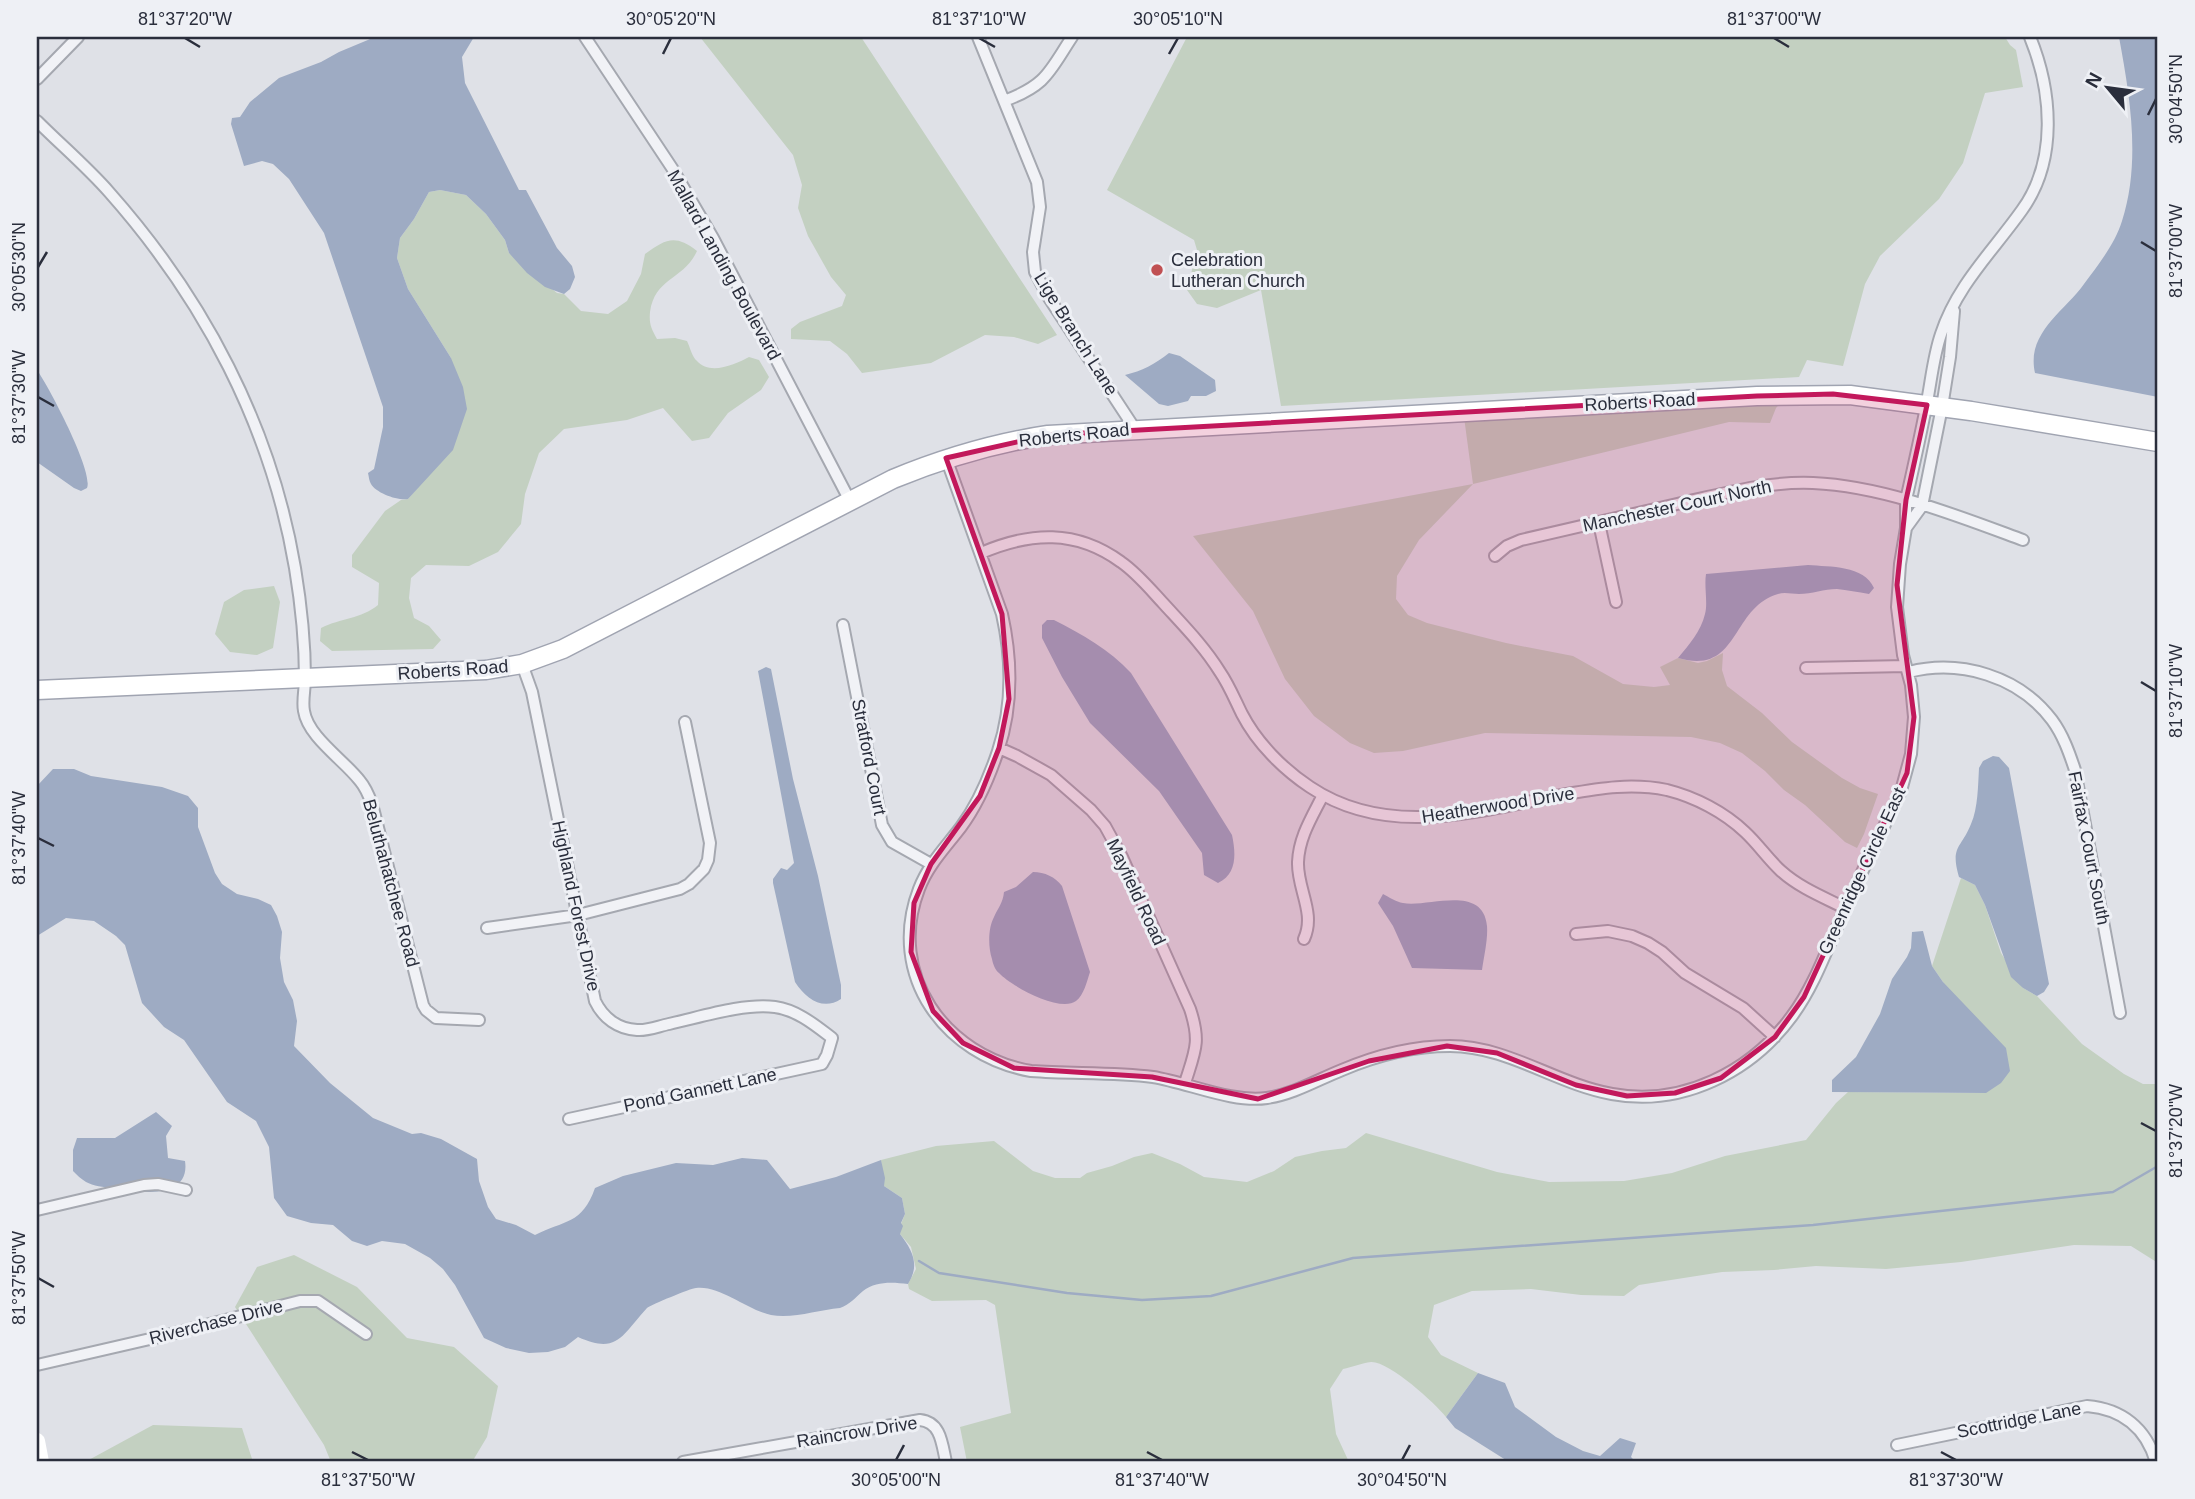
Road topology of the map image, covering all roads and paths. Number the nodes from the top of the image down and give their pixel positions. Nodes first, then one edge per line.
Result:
1 (78, 37) edge
2 (585, 37) edge
3 (978, 37) edge
4 (1072, 37) edge
5 (2030, 37) edge
6 (37, 79) edge
7 (1004, 101) junction
8 (37, 121) edge
9 (1934, 406) junction
10 (1135, 429) junction
11 (2158, 442) edge
12 (946, 458) junction
13 (1906, 500) junction
14 (850, 501) junction
15 (1922, 506) junction
16 (1599, 523) junction
17 (1906, 528) junction
18 (2023, 540) dead end
19 (981, 553) junction
20 (1495, 556) dead end
21 (1616, 602) dead end
22 (843, 625) dead end
23 (522, 664) junction
24 (1806, 668) dead end
25 (1907, 669) junction
26 (305, 678) junction
27 (37, 690) edge
28 (685, 722) dead end
29 (999, 748) junction
30 (1323, 795) junction
31 (931, 864) junction
32 (1845, 908) junction
33 (578, 915) junction
34 (487, 928) dead end
35 (1576, 934) dead end
36 (1304, 939) dead end
37 (2120, 1013) dead end
38 (479, 1020) dead end
39 (1775, 1037) junction
40 (827, 1055) joint
41 (1185, 1083) junction
42 (569, 1119) dead end
43 (186, 1190) dead end
44 (37, 1210) edge
45 (366, 1334) dead end
46 (37, 1365) edge
47 (37, 1441) edge
48 (1897, 1445) dead end
49 (41, 1462) edge
50 (683, 1462) edge
51 (946, 1462) edge
52 (2156, 1462) edge

1 - 6 street
2 - 14 street, Mallard Landing Boulevard
3 - 7 street, Lige Branch Lane
4 - 7 street
5 - 9 street
7 - 10 street, Lige Branch Lane
8 - 26 street, Beluthahatchee Road
9 - 10 main road, Roberts Road
9 - 11 main road, Roberts Road
9 - 13 street, Greenridge Circle East
9 - 15 street, Greenridge Circle East
10 - 12 main road, Roberts Road
12 - 14 main road, Roberts Road
12 - 19 street, Greenridge Circle East
13 - 15 street, Manchester Court North
13 - 16 street, Manchester Court North
13 - 17 street, Greenridge Circle East
14 - 23 main road, Roberts Road
15 - 17 street, Greenridge Circle East
15 - 18 street, Manchester Court North
16 - 20 street, Manchester Court North
16 - 21 street
17 - 25 street, Greenridge Circle East
19 - 29 street, Greenridge Circle East
19 - 30 street, Heatherwood Drive
22 - 31 street, Stratford Court
23 - 26 main road, Roberts Road
23 - 33 street, Highland Forest Drive
24 - 25 street, Fairfax Court South
25 - 32 street, Greenridge Circle East
25 - 37 street, Fairfax Court South
26 - 27 main road, Roberts Road
26 - 38 street, Beluthahatchee Road
28 - 33 street
29 - 31 street, Greenridge Circle East
29 - 41 street, Mayfield Road
30 - 32 street, Heatherwood Drive
30 - 36 street
31 - 41 street, Greenridge Circle East
32 - 39 street, Greenridge Circle East
33 - 34 street
33 - 40 street, Highland Forest Drive
35 - 39 street
39 - 41 street, Greenridge Circle East
40 - 42 street, Pond Gannett Lane
43 - 44 street
45 - 46 street, Riverchase Drive
47 - 49 main road
48 - 52 street, Scottridge Lane
50 - 51 street, Raincrow Drive

